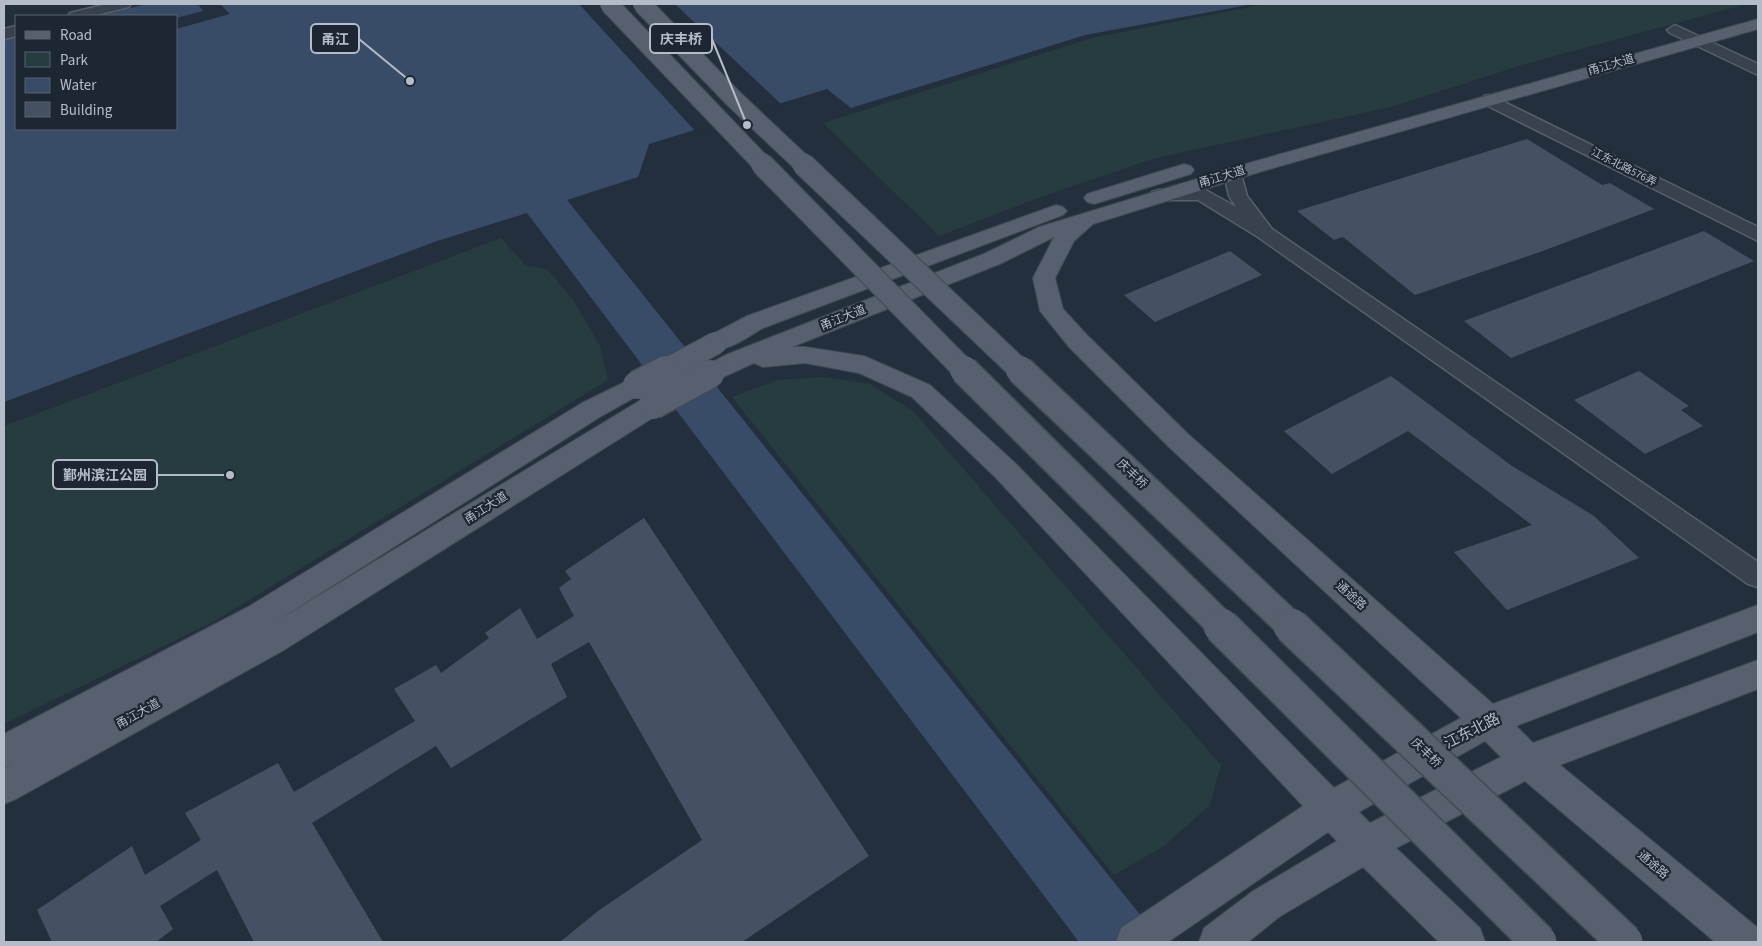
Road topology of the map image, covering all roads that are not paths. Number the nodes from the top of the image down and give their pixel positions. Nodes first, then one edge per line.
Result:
1 (124, 4) edge
2 (609, 4) edge
3 (642, 4) edge
4 (1758, 8) edge
5 (79, 15) edge
6 (1758, 24) edge
7 (1675, 30) junction
8 (1695, 41) junction
9 (1758, 70) edge
10 (1490, 100) junction
11 (1233, 174) junction
12 (1159, 196) junction
13 (1090, 218) junction
14 (1265, 233) junction
15 (1758, 235) edge
16 (726, 352) junction
17 (645, 395) junction
18 (1758, 576) edge
19 (1758, 618) edge
20 (1758, 674) edge
21 (1488, 720) junction
22 (4, 751) edge
23 (1528, 761) junction
24 (4, 787) edge
25 (1330, 809) junction
26 (1366, 844) junction
27 (1135, 942) edge
28 (1218, 942) edge
29 (1466, 942) edge
30 (1540, 942) edge
31 (1625, 942) edge
32 (1745, 942) edge

1 - 5 street
2 - 30 main road, bridge
3 - 31 main road, 庆丰桥, bridge
4 - 7 main road, 甬江大道
6 - 8 main road, 甬江大道
7 - 8 street
7 - 16 main road, 甬江大道
8 - 9 street
8 - 10 main road, 甬江大道
10 - 11 main road, 甬江大道
10 - 15 street, 江东北路576弄
11 - 12 main road, 甬江大道
11 - 14 street
12 - 13 main road, 甬江大道
12 - 14 street
13 - 16 main road, 甬江大道
13 - 21 main road, 通途路
14 - 18 street
16 - 17 main road, 甬江大道, bridge
16 - 17 main road, 甬江大道, bridge
16 - 25 main road
17 - 22 main road, 甬江大道
17 - 24 main road, 甬江大道
19 - 21 main road, 江东北路
20 - 23 main road
21 - 23 main road, 通途路
21 - 25 main road, 江东北路
23 - 26 main road
23 - 32 main road, 通途路
25 - 26 main road
25 - 27 main road, 江东北路
26 - 28 main road
26 - 29 main road

